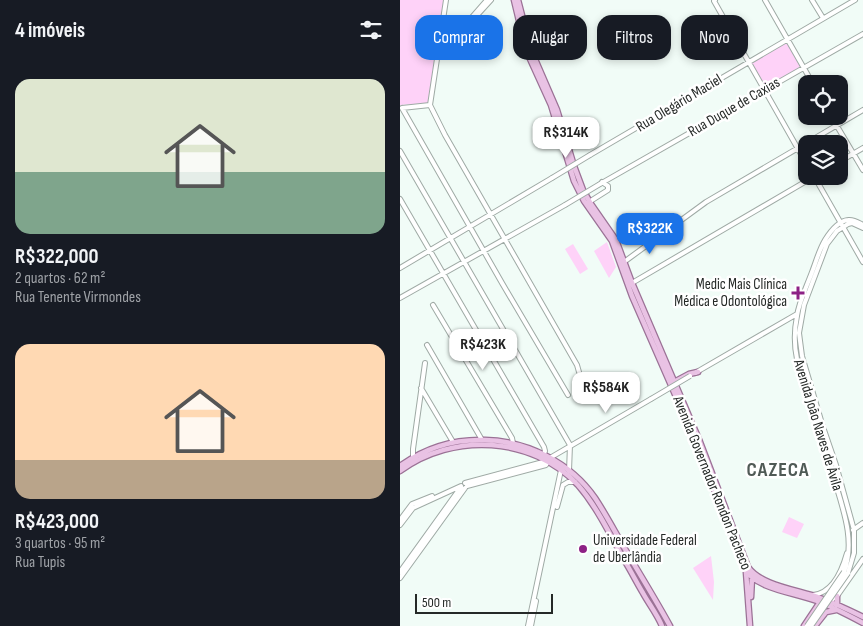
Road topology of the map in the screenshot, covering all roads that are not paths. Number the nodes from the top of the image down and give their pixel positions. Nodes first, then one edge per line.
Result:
1 (487, 0) edge
2 (491, 0) edge
3 (516, 0) edge
4 (766, 0) edge
5 (812, 0) edge
6 (855, 0) edge
7 (715, 1) edge
8 (445, 2) edge
9 (443, 15) edge
10 (474, 15) edge
11 (477, 15) edge
12 (823, 18) junction
13 (863, 34) edge
14 (786, 40) junction
15 (437, 60) edge
16 (748, 62) junction
17 (804, 68) junction
18 (808, 75) edge
19 (765, 90) junction
20 (429, 105) junction
21 (401, 108) edge
22 (863, 110) edge
23 (837, 126) junction
24 (821, 135) edge
25 (798, 148) joint
26 (863, 148) edge
27 (400, 151) edge
28 (853, 154) junction
29 (848, 157) edge
30 (863, 170) edge
31 (603, 182) junction
32 (799, 185) edge
33 (819, 185) edge
34 (400, 199) edge
35 (589, 202) junction
36 (490, 214) junction
37 (842, 224) junction
38 (863, 226) edge
39 (470, 227) junction
40 (450, 239) junction
41 (504, 239) junction
42 (430, 251) junction
43 (484, 251) junction
44 (463, 262) junction
45 (624, 262) junction
46 (863, 262) edge
47 (400, 268) edge
48 (443, 274) junction
49 (632, 284) junction
50 (400, 298) edge
51 (433, 305) dead end
52 (797, 314) junction
53 (427, 345) dead end
54 (425, 363) dead end
55 (579, 372) dead end
56 (698, 372) junction
57 (674, 382) junction
58 (421, 388) junction
59 (568, 395) dead end
60 (482, 440) junction
61 (453, 442) junction
62 (513, 443) junction
63 (570, 445) junction
64 (544, 454) junction
65 (549, 459) junction
66 (413, 460) junction
67 (400, 466) edge
68 (561, 470) junction
69 (400, 471) edge
70 (569, 471) junction
71 (575, 482) junction
72 (463, 486) junction
73 (844, 501) junction
74 (414, 505) junction
75 (555, 508) junction
76 (400, 520) edge
77 (851, 520) junction
78 (863, 522) edge
79 (400, 525) edge
80 (854, 530) junction
81 (848, 533) junction
82 (616, 539) junction
83 (849, 546) junction
84 (863, 559) edge
85 (746, 571) junction
86 (400, 572) edge
87 (847, 572) junction
88 (752, 575) junction
89 (400, 578) edge
90 (833, 584) junction
91 (838, 594) junction
92 (812, 597) junction
93 (822, 603) junction
94 (834, 605) junction
95 (816, 607) junction
96 (812, 614) junction
97 (863, 617) edge
98 (820, 618) junction
99 (863, 623) edge
100 (751, 624) edge
101 (529, 626) edge
102 (662, 626) edge
103 (670, 626) edge
104 (806, 626) edge
105 (813, 626) edge

1 - 10 street
2 - 11 street
3 - 35 main road, Avenida Governador Rondon Pacheco
3 - 85 main road, Avenida Governador Rondon Pacheco
4 - 14 street
5 - 12 street
6 - 12 street, Rua Olegário Maciel
7 - 16 street
8 - 9 street
12 - 14 street, Rua Olegário Maciel
13 - 17 street, Rua Duque de Caxias
14 - 16 street, Rua Olegário Maciel
14 - 17 street
15 - 20 street
16 - 19 street
16 - 36 street, Rua Olegário Maciel, bridge
17 - 18 street
17 - 19 street, Rua Duque de Caxias
19 - 25 street
19 - 31 street, Rua Duque de Caxias
20 - 21 street
20 - 36 street
21 - 39 street
22 - 23 street
23 - 24 street
23 - 28 street
25 - 45 street
26 - 28 street
27 - 40 street
28 - 29 street
28 - 30 street
31 - 35 street
31 - 41 street, Rua Duque de Caxias, bridge
32 - 49 street
33 - 37 street
34 - 42 street
35 - 45 main road, Avenida Governador Rondon Pacheco
36 - 39 street, Rua Olegário Maciel
36 - 41 street
37 - 38 street
37 - 46 street
37 - 52 street, Avenida João Naves de Ávila
37 - 73 street, Avenida João Naves de Ávila
39 - 40 street, Rua Olegário Maciel
39 - 43 street
40 - 42 street, Rua Olegário Maciel
40 - 44 street
41 - 43 street
41 - 55 street
42 - 47 street, Rua Olegário Maciel
42 - 48 street
43 - 44 street
43 - 59 street
44 - 48 street
44 - 63 street
45 - 49 main road, Avenida Governador Rondon Pacheco
48 - 50 street
48 - 64 street
49 - 57 main road, Avenida Governador Rondon Pacheco
51 - 62 street
52 - 56 street
52 - 73 street, Avenida João Naves de Ávila
53 - 60 street
54 - 58 street
56 - 57 main road
56 - 63 street, bridge
57 - 88 main road, Avenida Governador Rondon Pacheco
58 - 61 street
58 - 66 street
60 - 61 main road
60 - 62 main road
61 - 66 main road
62 - 64 main road
63 - 65 street
63 - 70 street
64 - 65 main road
65 - 66 main road
65 - 68 main road
65 - 70 main road
65 - 72 street
66 - 67 main road
66 - 69 main road
68 - 71 main road
68 - 75 street
70 - 82 main road
71 - 75 street
71 - 82 main road
72 - 74 street
72 - 86 street
72 - 89 street
73 - 77 street, Avenida João Naves de Ávila
73 - 81 street, Avenida João Naves de Ávila
74 - 76 street
74 - 79 street
75 - 101 street
77 - 78 street
77 - 80 street, Avenida João Naves de Ávila
78 - 80 street
80 - 81 street
80 - 87 street, Avenida João Naves de Ávila
81 - 83 street, Avenida João Naves de Ávila
82 - 102 main road
82 - 103 main road
83 - 87 street, Avenida João Naves de Ávila
83 - 90 street
84 - 87 street
84 - 91 street
85 - 88 main road, Avenida Governador Rondon Pacheco
85 - 100 main road
87 - 104 street, Avenida João Naves de Ávila, bridge
87 - 105 street, Avenida João Naves de Ávila, bridge
88 - 92 main road, Avenida Governador Rondon Pacheco
88 - 100 main road
90 - 91 street
90 - 92 street
91 - 94 main road
92 - 93 main road, Avenida Governador Rondon Pacheco
92 - 94 main road, Avenida Governador Rondon Pacheco
92 - 95 main road
93 - 94 main road, Avenida Governador Rondon Pacheco
93 - 95 main road
94 - 97 main road, Avenida Governador Rondon Pacheco
94 - 98 main road, Avenida João Naves de Ávila
94 - 99 main road, Avenida Governador Rondon Pacheco
95 - 96 main road, Avenida João Naves de Ávila
96 - 98 main road
96 - 104 main road, Avenida João Naves de Ávila
98 - 105 main road, Avenida João Naves de Ávila

